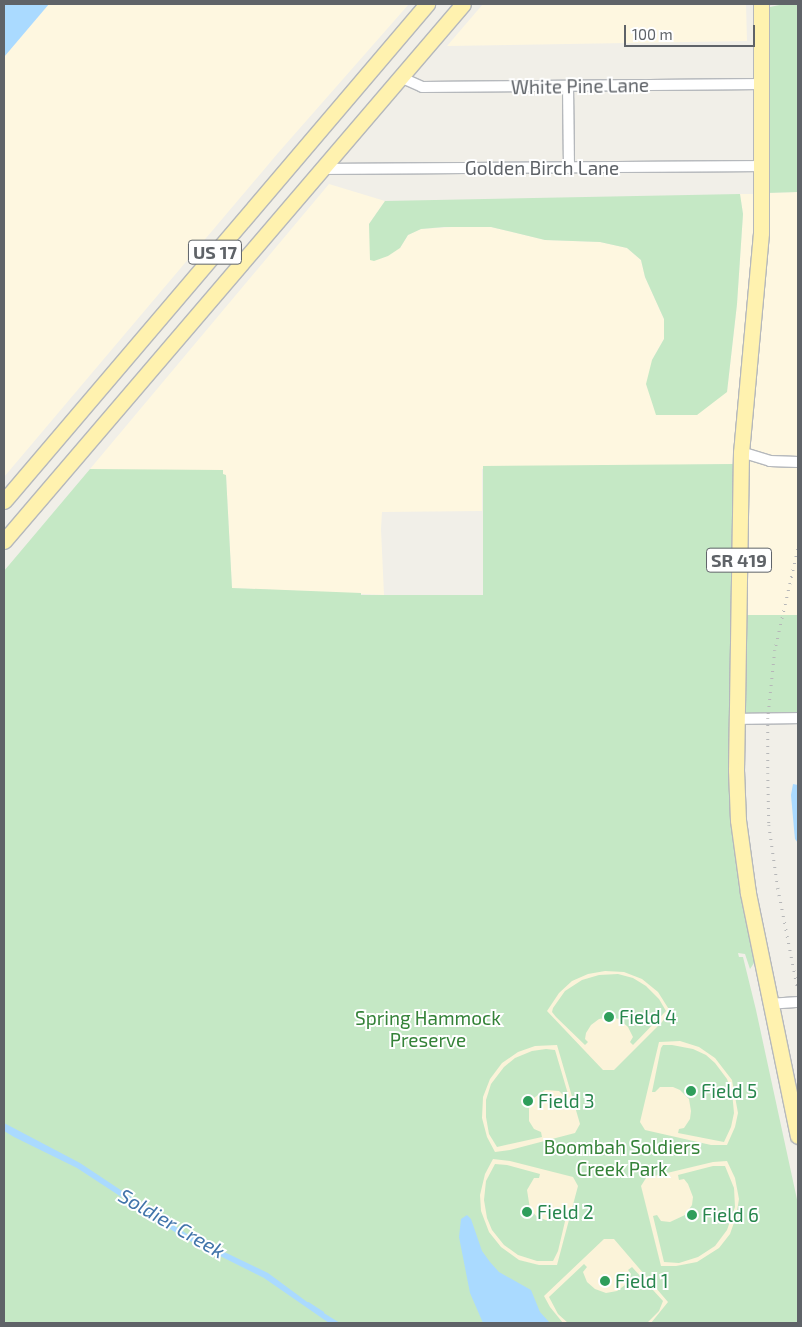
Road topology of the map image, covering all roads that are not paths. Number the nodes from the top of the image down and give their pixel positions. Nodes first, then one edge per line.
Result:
1 (427, 4) edge
2 (463, 4) edge
3 (761, 4) edge
4 (400, 77) junction
5 (763, 84) junction
6 (568, 86) junction
7 (762, 166) junction
8 (569, 168) junction
9 (322, 169) junction
10 (241, 222) junction
11 (262, 239) junction
12 (741, 452) junction
13 (798, 462) edge
14 (4, 501) edge
15 (4, 541) edge
16 (798, 718) edge
17 (736, 719) junction
18 (798, 1002) edge
19 (770, 1004) junction
20 (798, 1136) edge

1 - 10 main road, US 17
2 - 4 main road, US 17
3 - 5 main road, SR 419
4 - 6 street, White Pine Lane
4 - 9 main road, US 17
5 - 6 street, White Pine Lane
5 - 7 main road, SR 419
6 - 8 street
7 - 8 street, Golden Birch Lane
7 - 12 main road, SR 419
8 - 9 street, Golden Birch Lane
9 - 11 main road, US 17
10 - 11 main road
10 - 14 main road, US 17
11 - 15 main road, US 17
12 - 13 street
12 - 17 main road, SR 419
16 - 17 street
17 - 19 main road, SR 419
18 - 19 street
19 - 20 main road, SR 419

